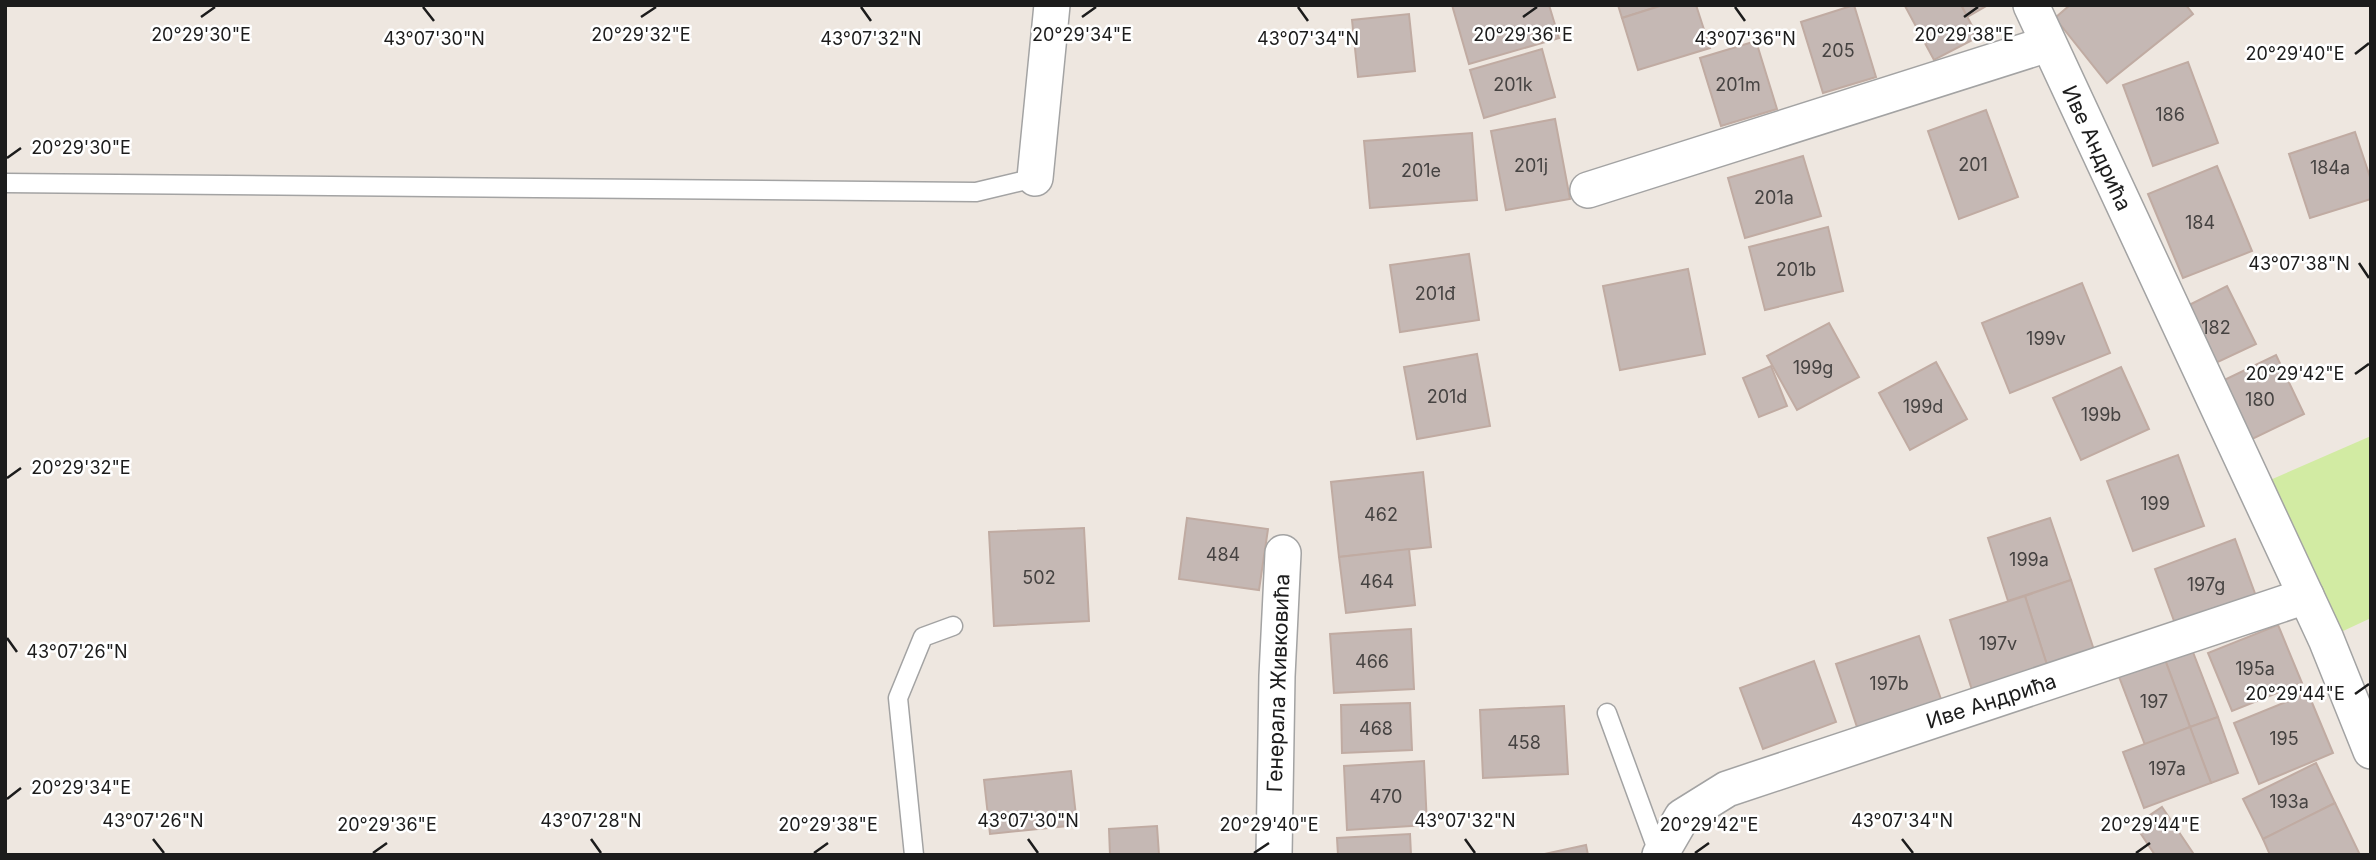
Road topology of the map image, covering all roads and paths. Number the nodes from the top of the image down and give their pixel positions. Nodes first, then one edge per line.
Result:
1 (1052, 5) edge
2 (2031, 5) edge
3 (2048, 44) junction
4 (1035, 178) joint
5 (5, 183) edge
6 (1588, 190) dead end
7 (1283, 553) dead end
8 (2306, 596) junction
9 (953, 626) dead end
10 (1607, 713) dead end
11 (2371, 751) edge
12 (914, 855) edge
13 (1274, 855) edge
14 (1660, 855) edge

1 - 4 street
2 - 3 street, Иве Андрића
3 - 6 street
3 - 8 street, Иве Андрића
4 - 5 lane
7 - 13 street, Генерала Живковића
8 - 11 street, Иве Андрића
8 - 14 street, Иве Андрића
9 - 12 lane
10 - 14 lane

